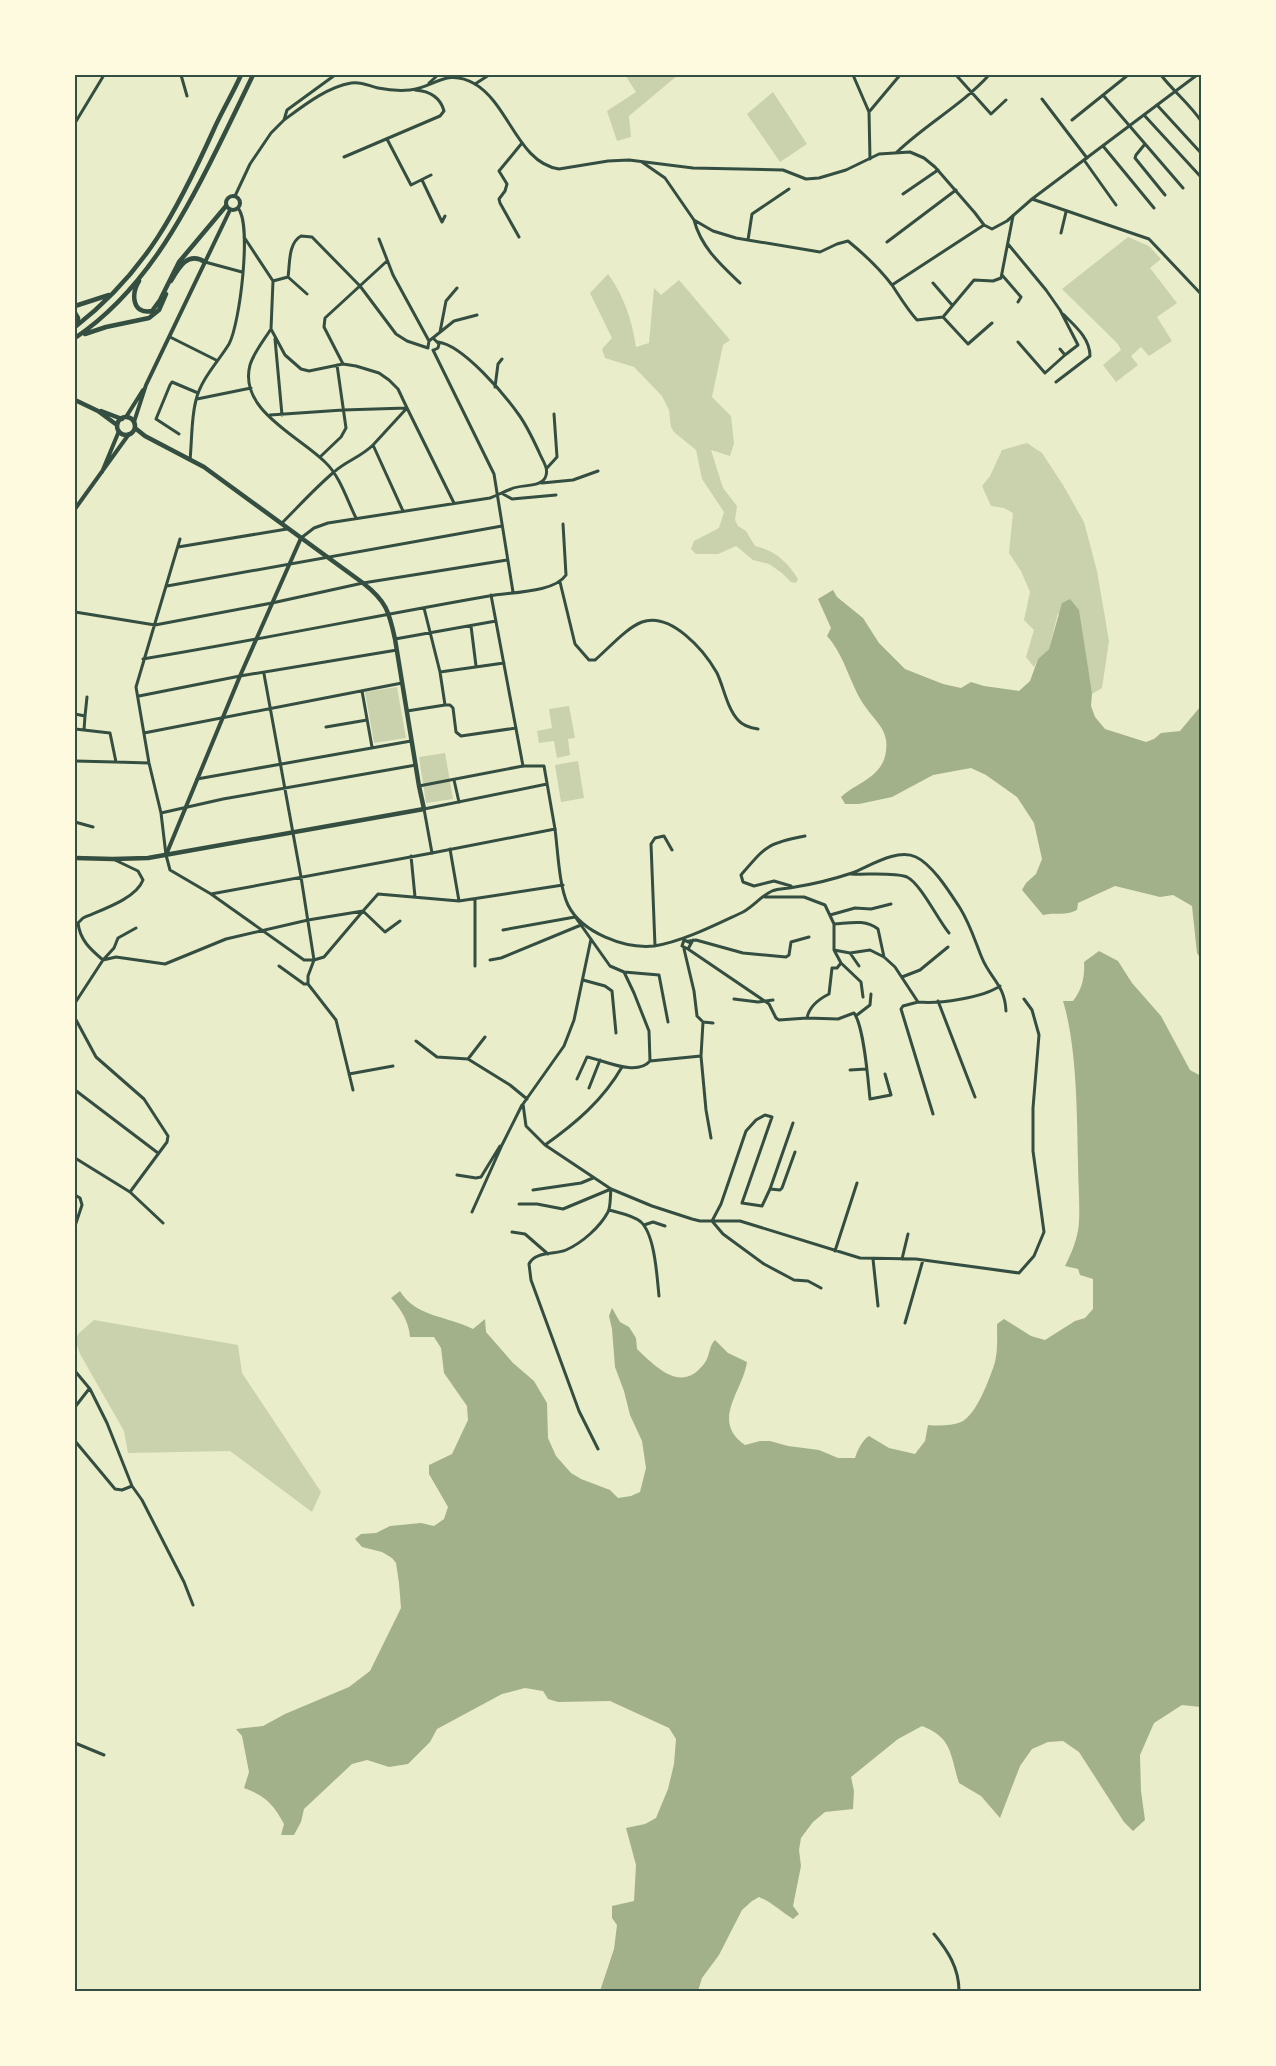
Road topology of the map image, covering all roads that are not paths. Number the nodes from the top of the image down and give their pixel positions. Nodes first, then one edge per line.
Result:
1 (104, 75) edge
2 (181, 75) edge
3 (241, 75) edge
4 (253, 75) edge
5 (335, 75) edge
6 (438, 75) edge
7 (489, 75) edge
8 (853, 75) edge
9 (956, 75) edge
10 (989, 75) edge
11 (1128, 75) edge
12 (1161, 75) edge
13 (1197, 75) edge
14 (898, 76) edge
15 (429, 82) junction
16 (476, 84) junction
17 (413, 90) junction
18 (972, 93) junction
19 (1174, 93) junction
20 (1103, 95) junction
21 (187, 96) dead end
22 (1042, 99) dead end
23 (1006, 100) dead end
24 (1157, 105) junction
25 (869, 112) junction
26 (1144, 116) junction
27 (284, 120) junction
28 (1072, 120) dead end
29 (1201, 121) edge
30 (75, 123) edge
31 (1131, 125) junction
32 (387, 139) junction
33 (522, 143) junction
34 (1145, 144) junction
35 (1103, 146) junction
36 (897, 152) junction
37 (1201, 153) edge
38 (344, 157) dead end
39 (870, 159) junction
40 (1085, 159) junction
41 (640, 161) junction
42 (938, 171) junction
43 (430, 175) dead end
44 (1200, 176) edge
45 (422, 180) junction
46 (1183, 188) dead end
47 (789, 189) dead end
48 (956, 190) junction
49 (903, 194) dead end
50 (1165, 195) dead end
51 (235, 196) junction
52 (1032, 199) junction
53 (1116, 205) dead end
54 (228, 208) junction
55 (238, 208) junction
56 (1154, 208) dead end
57 (1066, 212) junction
58 (445, 216) dead end
59 (1012, 216) junction
60 (694, 220) junction
61 (984, 225) junction
62 (1061, 232) dead end
63 (243, 237) junction
64 (519, 237) dead end
65 (379, 239) dead end
66 (748, 240) junction
67 (887, 242) dead end
68 (1008, 244) junction
69 (387, 261) junction
70 (179, 262) junction
71 (205, 262) junction
72 (144, 271) junction
73 (242, 272) junction
74 (175, 274) junction
75 (1002, 275) junction
76 (288, 277) junction
77 (273, 280) junction
78 (740, 283) dead end
79 (933, 283) dead end
80 (892, 285) junction
81 (360, 286) junction
82 (457, 288) dead end
83 (112, 294) junction
84 (306, 294) dead end
85 (1201, 294) edge
86 (1018, 302) dead end
87 (952, 305) junction
88 (75, 306) edge
89 (1060, 310) junction
90 (75, 314) edge
91 (477, 315) dead end
92 (943, 317) junction
93 (992, 323) dead end
94 (76, 326) edge
95 (271, 329) junction
96 (440, 333) junction
97 (168, 336) junction
98 (76, 337) edge
99 (275, 337) junction
100 (434, 339) junction
101 (429, 341) junction
102 (438, 342) junction
103 (1018, 342) dead end
104 (428, 348) junction
105 (1060, 349) dead end
106 (433, 350) junction
107 (1065, 355) junction
108 (502, 358) dead end
109 (216, 360) junction
110 (343, 364) junction
111 (337, 365) junction
112 (1056, 382) dead end
113 (146, 385) junction
114 (495, 387) junction
115 (251, 388) junction
116 (198, 393) junction
117 (196, 399) junction
118 (75, 400) edge
119 (93, 408) junction
120 (407, 408) junction
121 (344, 410) junction
122 (282, 414) junction
123 (554, 414) dead end
124 (268, 415) junction
125 (124, 418) junction
126 (135, 425) junction
127 (118, 428) junction
128 (130, 434) junction
129 (179, 434) dead end
130 (145, 436) junction
131 (373, 445) junction
132 (320, 457) junction
133 (190, 460) junction
134 (546, 468) junction
135 (598, 471) dead end
136 (333, 472) junction
137 (102, 473) junction
138 (540, 483) junction
139 (503, 494) junction
140 (498, 495) junction
141 (556, 495) dead end
142 (454, 503) junction
143 (75, 508) edge
144 (403, 511) junction
145 (356, 518) junction
146 (282, 523) junction
147 (563, 524) dead end
148 (502, 526) junction
149 (289, 528) junction
150 (301, 538) junction
151 (180, 539) dead end
152 (178, 548) junction
153 (327, 557) junction
154 (507, 560) junction
155 (290, 565) junction
156 (560, 582) junction
157 (363, 583) junction
158 (166, 586) junction
159 (513, 592) junction
160 (491, 596) junction
161 (272, 603) junction
162 (424, 608) junction
163 (75, 612) edge
164 (390, 615) junction
165 (496, 621) junction
166 (155, 625) junction
167 (471, 626) junction
168 (430, 633) junction
169 (395, 639) junction
170 (256, 641) junction
171 (397, 650) junction
172 (143, 659) junction
173 (504, 663) junction
174 (476, 666) junction
175 (440, 672) junction
176 (264, 674) junction
177 (240, 676) junction
178 (402, 683) junction
179 (362, 691) junction
180 (138, 696) junction
181 (87, 697) dead end
182 (445, 705) junction
183 (270, 709) junction
184 (406, 711) junction
185 (75, 714) edge
186 (85, 716) junction
187 (224, 716) junction
188 (367, 720) junction
189 (327, 727) dead end
190 (516, 728) junction
191 (75, 729) edge
192 (758, 729) dead end
193 (84, 730) junction
194 (144, 733) junction
195 (411, 741) junction
196 (372, 747) junction
197 (75, 761) edge
198 (116, 762) junction
199 (149, 763) junction
200 (280, 765) junction
201 (416, 765) junction
202 (523, 766) junction
203 (196, 779) junction
204 (454, 780) junction
205 (547, 784) junction
206 (419, 786) junction
207 (284, 787) junction
208 (459, 802) junction
209 (184, 808) junction
210 (424, 809) junction
211 (161, 813) junction
212 (75, 822) edge
213 (93, 827) dead end
214 (555, 830) junction
215 (293, 832) junction
216 (805, 836) dead end
217 (450, 849) junction
218 (672, 850) dead end
219 (432, 853) junction
220 (166, 855) junction
221 (411, 856) junction
222 (75, 858) edge
223 (113, 859) junction
224 (75, 866) edge
225 (849, 874) junction
226 (301, 877) junction
227 (563, 885) junction
228 (795, 887) junction
229 (211, 894) junction
230 (763, 896) junction
231 (415, 897) junction
232 (475, 900) junction
233 (459, 901) junction
234 (891, 904) dead end
235 (363, 911) junction
236 (572, 911) junction
237 (830, 915) junction
238 (575, 917) junction
239 (75, 918) edge
240 (308, 920) junction
241 (400, 921) dead end
242 (78, 923) junction
243 (834, 924) junction
244 (581, 925) junction
245 (136, 928) dead end
246 (262, 930) junction
247 (503, 930) dead end
248 (949, 933) dead end
249 (809, 937) dead end
250 (591, 939) junction
251 (689, 940) junction
252 (681, 941) junction
253 (655, 946) junction
254 (948, 947) dead end
255 (686, 949) junction
256 (834, 950) junction
257 (850, 953) junction
258 (884, 957) junction
259 (103, 960) junction
260 (314, 960) junction
261 (490, 960) dead end
262 (841, 963) junction
263 (279, 966) dead end
264 (475, 966) dead end
265 (859, 966) dead end
266 (624, 972) junction
267 (902, 977) junction
268 (583, 980) junction
269 (308, 984) junction
270 (1000, 986) junction
271 (871, 994) dead end
272 (863, 997) dead end
273 (734, 999) dead end
274 (1024, 999) dead end
275 (773, 1000) dead end
276 (765, 1001) junction
277 (938, 1001) junction
278 (918, 1002) junction
279 (75, 1003) edge
280 (1006, 1011) dead end
281 (857, 1016) junction
282 (704, 1017) dead end
283 (75, 1018) edge
284 (807, 1018) junction
285 (668, 1022) dead end
286 (705, 1023) junction
287 (713, 1023) dead end
288 (616, 1033) dead end
289 (485, 1037) dead end
290 (416, 1041) dead end
291 (701, 1056) junction
292 (468, 1059) junction
293 (600, 1060) junction
294 (650, 1060) junction
295 (393, 1066) dead end
296 (622, 1067) junction
297 (866, 1069) junction
298 (850, 1070) dead end
299 (349, 1074) junction
300 (885, 1074) dead end
301 (577, 1079) dead end
302 (589, 1088) dead end
303 (75, 1090) edge
304 (353, 1090) dead end
305 (975, 1097) dead end
306 (527, 1098) junction
307 (523, 1104) junction
308 (933, 1114) dead end
309 (793, 1123) dead end
310 (711, 1138) dead end
311 (502, 1145) junction
312 (545, 1145) junction
313 (795, 1152) dead end
314 (158, 1153) junction
315 (75, 1158) edge
316 (457, 1174) dead end
317 (594, 1177) junction
318 (857, 1183) dead end
319 (611, 1189) junction
320 (770, 1189) junction
321 (533, 1190) dead end
322 (130, 1192) junction
323 (75, 1195) edge
324 (519, 1204) dead end
325 (609, 1210) junction
326 (472, 1212) dead end
327 (712, 1221) junction
328 (163, 1223) dead end
329 (644, 1225) junction
330 (75, 1226) edge
331 (665, 1226) dead end
332 (512, 1232) dead end
333 (908, 1234) dead end
334 (836, 1251) junction
335 (548, 1254) junction
336 (873, 1259) junction
337 (902, 1259) junction
338 (923, 1260) junction
339 (821, 1288) dead end
340 (659, 1296) dead end
341 (878, 1306) dead end
342 (905, 1323) dead end
343 (75, 1371) edge
344 (90, 1389) junction
345 (75, 1407) edge
346 (75, 1441) edge
347 (598, 1449) dead end
348 (132, 1486) junction
349 (193, 1605) dead end
350 (75, 1743) edge
351 (104, 1755) dead end
352 (933, 1934) dead end
353 (959, 1991) edge

1 - 30 street
2 - 21 street
3 - 83 main road
4 - 72 main road
5 - 27 street
6 - 15 street
7 - 16 street
8 - 25 street
9 - 18 street
10 - 18 street
11 - 20 street
12 - 19 street
13 - 19 street
14 - 25 street
15 - 16 street
15 - 17 street
16 - 33 street
17 - 27 street
17 - 32 street
18 - 23 street
18 - 36 street
19 - 24 street
19 - 29 street
20 - 28 street
20 - 31 street
22 - 40 street
24 - 26 street
24 - 37 street
25 - 39 street
26 - 31 street
26 - 44 street
27 - 51 street
31 - 34 street
31 - 35 street
32 - 38 street
32 - 45 street
33 - 41 street
33 - 64 street
34 - 46 street
34 - 50 street
35 - 40 street
35 - 56 street
36 - 39 street
36 - 42 street
39 - 41 street
40 - 52 street
40 - 53 street
41 - 60 street
42 - 48 street
42 - 49 street
43 - 45 street
45 - 58 street
47 - 66 street
48 - 61 street
48 - 67 street
51 - 54 main road
51 - 55 main road
52 - 57 street
52 - 59 street
54 - 55 main road
54 - 70 main road
54 - 71 main road
55 - 63 street
57 - 62 street
57 - 85 street
59 - 61 street
59 - 68 street
60 - 66 street
60 - 78 street
61 - 80 street
63 - 73 street
63 - 77 street
65 - 69 street
66 - 80 street
68 - 75 street
68 - 89 street
69 - 81 street
69 - 101 street
70 - 72 main road
70 - 74 main road
71 - 73 street
71 - 74 main road
71 - 97 main road
72 - 98 main road
73 - 109 street
74 - 98 main road
75 - 86 street
75 - 87 street
76 - 77 street
76 - 81 street
76 - 84 street
77 - 95 street
79 - 87 street
80 - 92 street
81 - 104 street
81 - 110 street
82 - 96 street
83 - 88 main road
83 - 94 main road
87 - 92 street
89 - 107 street
89 - 112 street
90 - 94 main road
91 - 96 street
92 - 93 street
95 - 99 street
95 - 115 street
96 - 100 street
97 - 109 street
97 - 113 main road
99 - 111 street
99 - 122 street
100 - 101 street
100 - 102 street
101 - 104 street
102 - 106 street
102 - 114 street
103 - 107 street
104 - 106 street
105 - 107 street
106 - 140 street
108 - 114 street
109 - 116 street
110 - 111 street
110 - 120 street
111 - 121 street
113 - 125 main road
113 - 126 main road
114 - 134 street
115 - 117 street
115 - 124 street
116 - 117 street
116 - 129 street
117 - 133 street
118 - 119 main road
119 - 125 main road
119 - 127 main road
120 - 121 street
120 - 131 street
120 - 142 street
121 - 122 street
121 - 132 street
122 - 124 street
123 - 134 street
124 - 132 street
125 - 126 main road
125 - 127 main road
126 - 128 main road
126 - 130 main road
127 - 128 main road
127 - 137 main road
128 - 130 main road
128 - 137 main road
130 - 133 main road
131 - 136 street
131 - 144 street
132 - 136 street
133 - 146 main road
134 - 138 street
135 - 138 street
136 - 145 street
136 - 146 street
137 - 143 main road
138 - 139 street
139 - 140 street
139 - 141 street
140 - 142 street
140 - 148 street
142 - 144 street
144 - 145 street
145 - 150 street
146 - 149 main road
147 - 156 street
148 - 153 street
148 - 154 street
149 - 150 main road
149 - 152 street
150 - 153 main road
150 - 155 main road
151 - 152 street
152 - 158 street
153 - 155 street
153 - 157 main road
154 - 157 street
154 - 159 street
155 - 158 street
155 - 161 main road
156 - 159 street
156 - 192 street
157 - 161 street
157 - 164 main road
158 - 166 street
159 - 160 street
160 - 162 street
160 - 165 street
161 - 166 street
161 - 170 main road
162 - 164 street
162 - 168 street
163 - 166 street
164 - 169 main road
164 - 170 street
165 - 167 street
165 - 173 street
166 - 172 street
167 - 168 street
167 - 174 street
168 - 169 street
168 - 175 street
169 - 171 main road
170 - 172 street
170 - 177 main road
171 - 176 street
171 - 178 main road
172 - 180 street
173 - 174 street
173 - 190 street
174 - 175 street
175 - 182 street
176 - 177 street
176 - 183 street
177 - 180 street
177 - 187 main road
178 - 179 street
178 - 184 main road
179 - 183 street
179 - 188 street
180 - 194 street
181 - 186 street
182 - 184 street
182 - 190 street
183 - 187 street
183 - 200 street
184 - 195 main road
185 - 186 street
186 - 193 street
187 - 194 street
187 - 203 main road
188 - 189 street
188 - 196 street
190 - 202 street
191 - 193 street
193 - 198 street
194 - 199 street
195 - 196 street
195 - 201 main road
196 - 200 street
197 - 198 street
198 - 199 street
199 - 211 street
200 - 203 street
200 - 207 street
201 - 206 main road
201 - 207 street
202 - 204 street
202 - 205 street
203 - 209 main road
204 - 206 street
204 - 208 street
205 - 208 street
205 - 214 street
206 - 210 main road
207 - 209 street
207 - 215 street
208 - 210 street
209 - 211 street
209 - 220 main road
210 - 215 main road
210 - 219 street
211 - 220 street
212 - 213 street
214 - 217 street
214 - 227 street
215 - 220 main road
215 - 226 street
216 - 228 street
217 - 219 street
217 - 233 street
218 - 253 street
219 - 221 street
220 - 223 main road
220 - 229 street
221 - 226 street
221 - 231 street
222 - 223 main road
222 - 224 street
223 - 242 street
225 - 228 street
225 - 248 street
225 - 270 street
226 - 229 street
226 - 240 street
227 - 232 street
227 - 236 street
228 - 230 street
229 - 246 street
230 - 237 street
230 - 251 street
231 - 233 street
231 - 235 street
232 - 233 street
232 - 264 street
234 - 237 street
235 - 240 street
235 - 241 street
235 - 260 street
236 - 238 street
236 - 253 street
237 - 243 street
238 - 244 street
238 - 247 street
239 - 242 street
240 - 246 street
240 - 260 street
242 - 259 street
243 - 256 street
243 - 258 street
244 - 250 street
244 - 261 street
245 - 259 street
246 - 259 street
246 - 260 street
249 - 251 street
250 - 266 street
250 - 268 street
251 - 252 street
251 - 255 street
252 - 253 street
252 - 255 street
254 - 267 street
255 - 276 street
255 - 286 street
256 - 257 street
256 - 262 street
257 - 258 street
257 - 265 street
258 - 267 street
259 - 279 street
260 - 269 street
262 - 272 street
262 - 284 street
263 - 269 street
266 - 285 street
266 - 294 street
267 - 278 street
268 - 288 street
268 - 306 street
269 - 299 street
270 - 277 street
270 - 280 street
271 - 281 street
273 - 276 street
274 - 338 street
275 - 276 street
276 - 284 street
277 - 278 street
277 - 305 street
278 - 308 street
281 - 284 street
281 - 297 street
282 - 286 street
283 - 314 street
286 - 287 street
286 - 291 street
289 - 292 street
290 - 292 street
291 - 294 street
291 - 310 street
292 - 306 street
293 - 296 street
293 - 301 street
293 - 302 street
294 - 296 street
295 - 299 street
296 - 312 street
297 - 298 street
297 - 300 street
299 - 304 street
303 - 314 street
306 - 307 street
307 - 311 street
307 - 312 street
309 - 320 street
311 - 316 street
311 - 326 street
312 - 317 street
313 - 320 street
314 - 322 street
315 - 322 street
317 - 319 street
317 - 321 street
318 - 334 street
319 - 324 street
319 - 325 street
319 - 327 street
320 - 327 street
322 - 328 street
323 - 330 street
325 - 329 street
325 - 335 street
327 - 334 street
327 - 339 street
329 - 331 street
329 - 340 street
332 - 335 street
333 - 337 street
334 - 336 street
335 - 347 street
336 - 337 street
336 - 341 street
337 - 338 street
338 - 342 street
343 - 344 street
344 - 345 street
344 - 348 street
346 - 348 street
348 - 349 street
350 - 351 street
352 - 353 street

